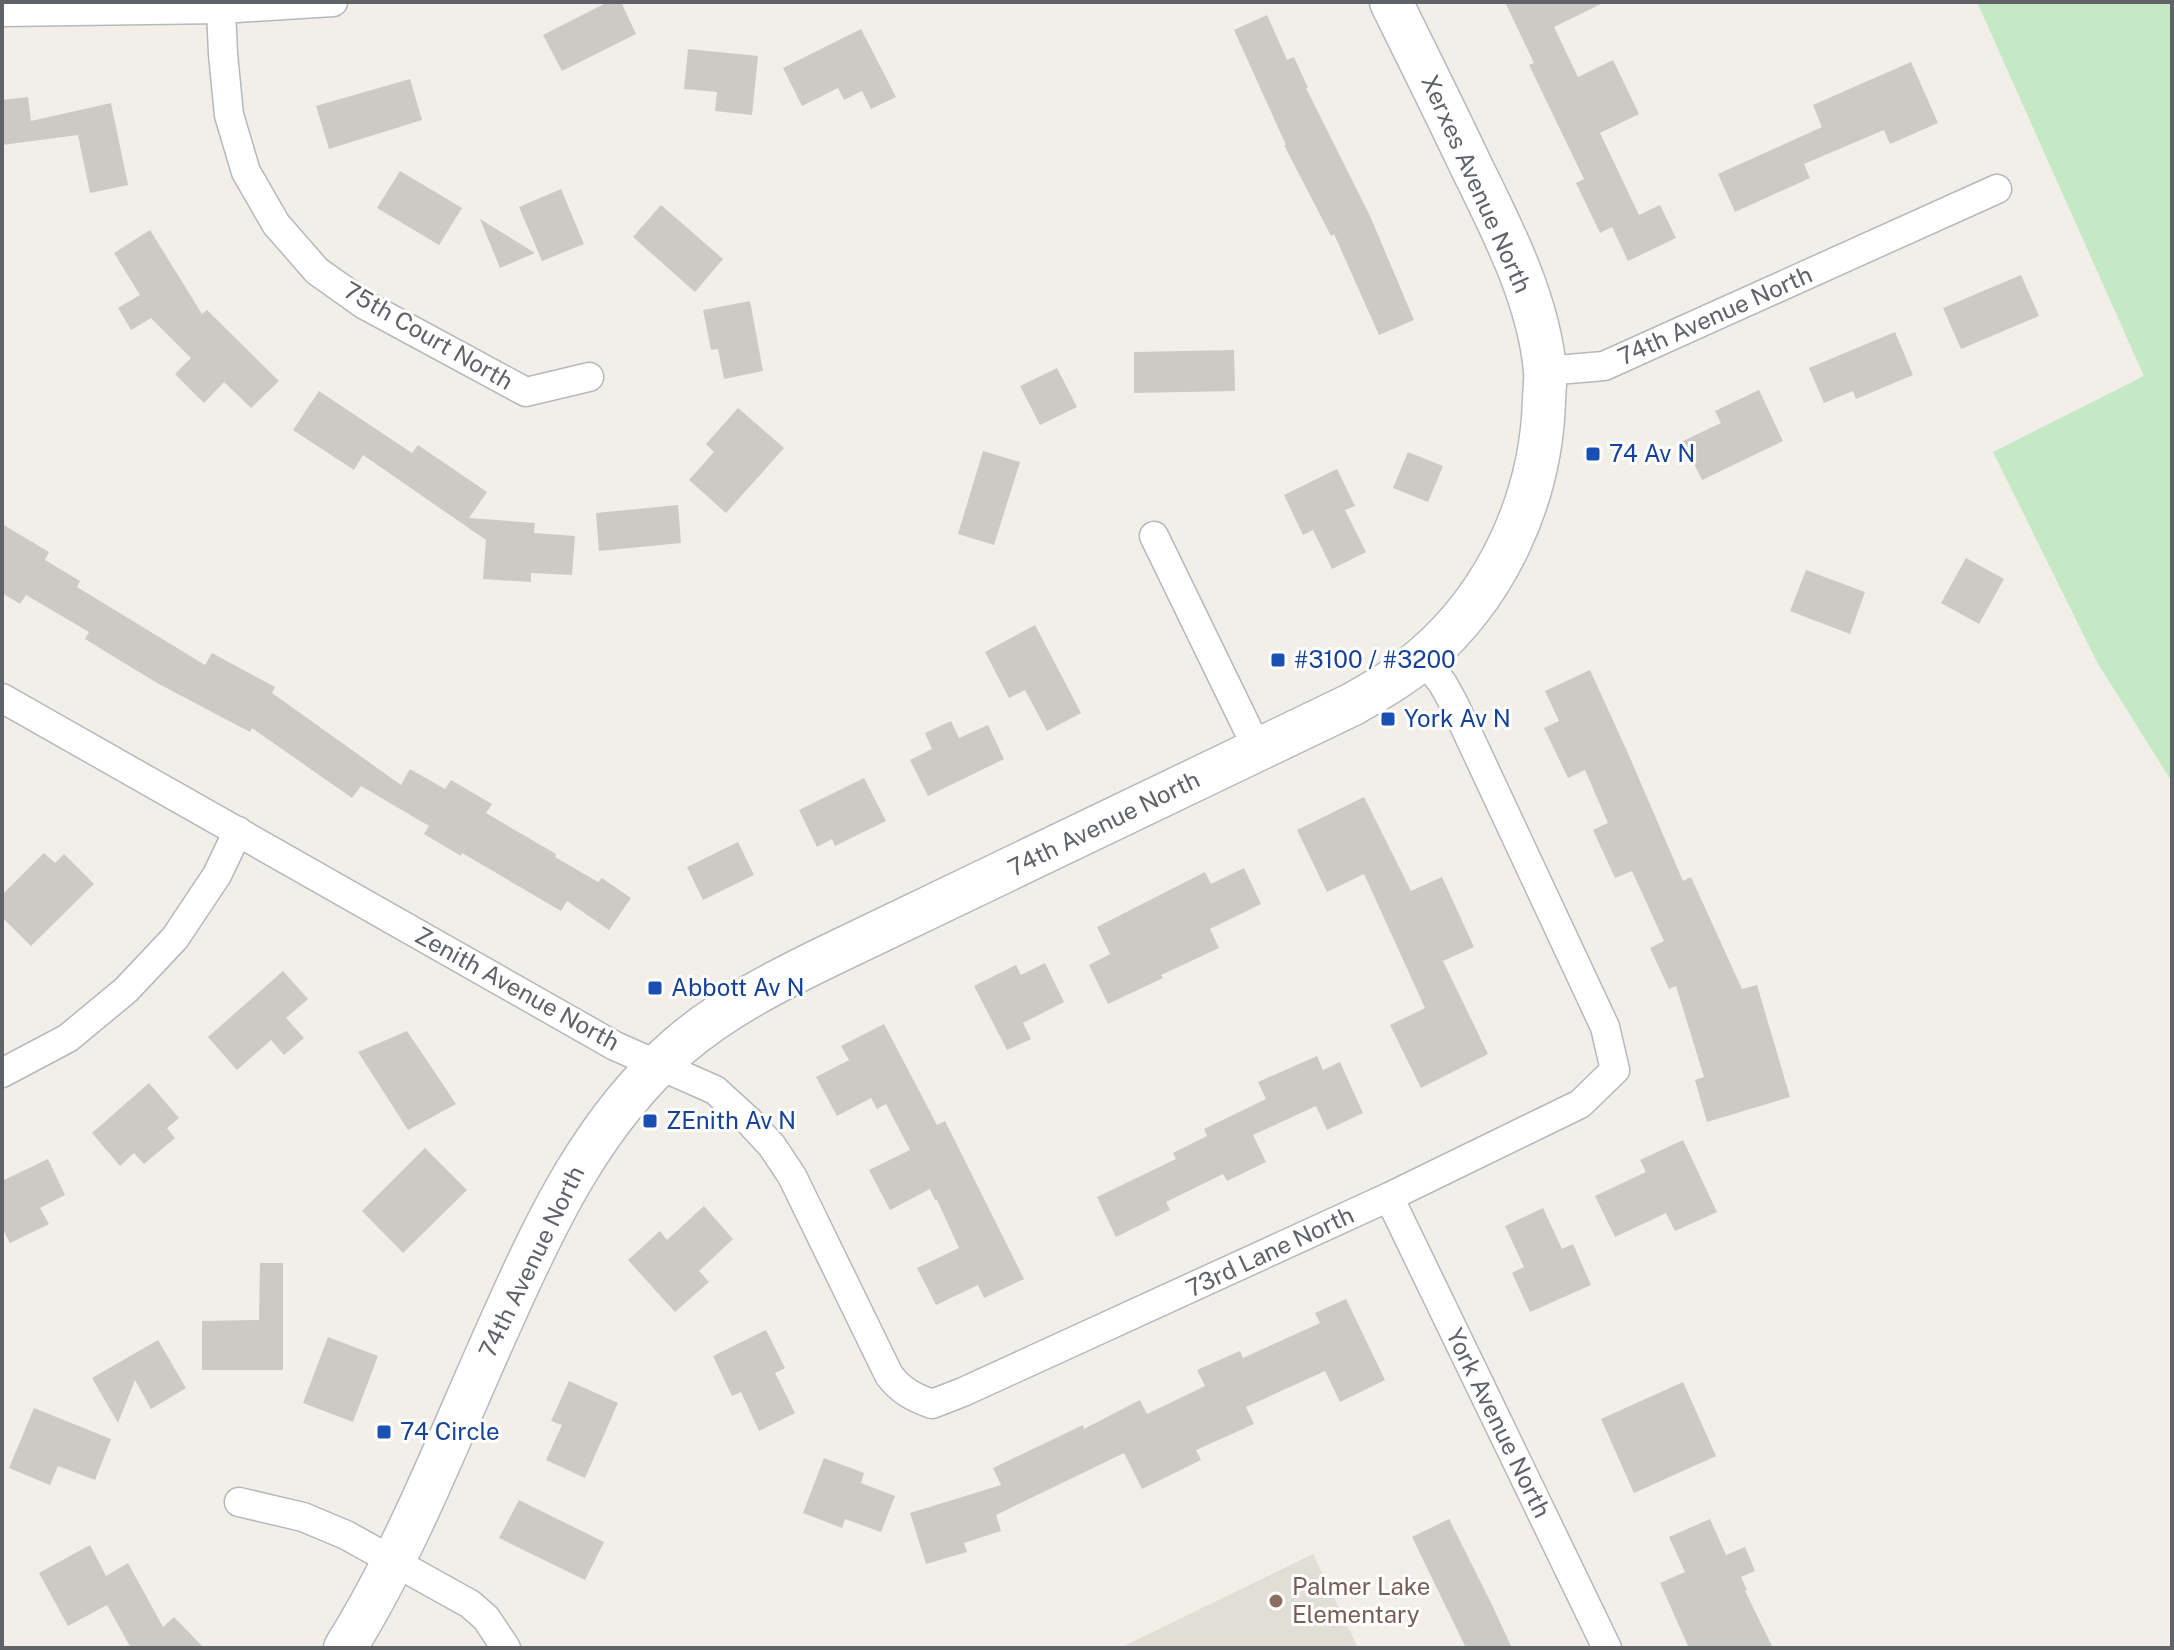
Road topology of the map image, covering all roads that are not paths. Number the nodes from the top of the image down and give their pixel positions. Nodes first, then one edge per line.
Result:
1 (333, 2) edge
2 (1391, 2) edge
3 (14, 9) edge
4 (221, 9) junction
5 (1997, 189) dead end
6 (1545, 371) junction
7 (589, 377) dead end
8 (1154, 536) dead end
9 (1423, 658) junction
10 (2, 698) edge
11 (1258, 750) junction
12 (238, 831) junction
13 (661, 1065) junction
14 (2, 1073) edge
15 (1389, 1197) junction
16 (912, 1396) joint
17 (239, 1502) dead end
18 (393, 1561) junction
19 (345, 1648) edge
20 (506, 1648) edge
21 (1607, 1648) edge

1 - 4 street
2 - 6 street, Xerxes Avenue North
3 - 4 street
4 - 7 street, 75th Court North
5 - 6 street, 74th Avenue North
6 - 9 street, 74th Avenue North
8 - 11 street
9 - 11 street, 74th Avenue North
9 - 15 street, 73rd Lane North
10 - 12 street, Zenith Avenue North
11 - 13 street, 74th Avenue North
12 - 13 street, Zenith Avenue North
12 - 14 street
13 - 16 street, Zenith Avenue North
13 - 18 street, 74th Avenue North
15 - 16 street, 73rd Lane North
15 - 21 street, York Avenue North
17 - 18 street
18 - 19 street, 74th Avenue North
18 - 20 street

